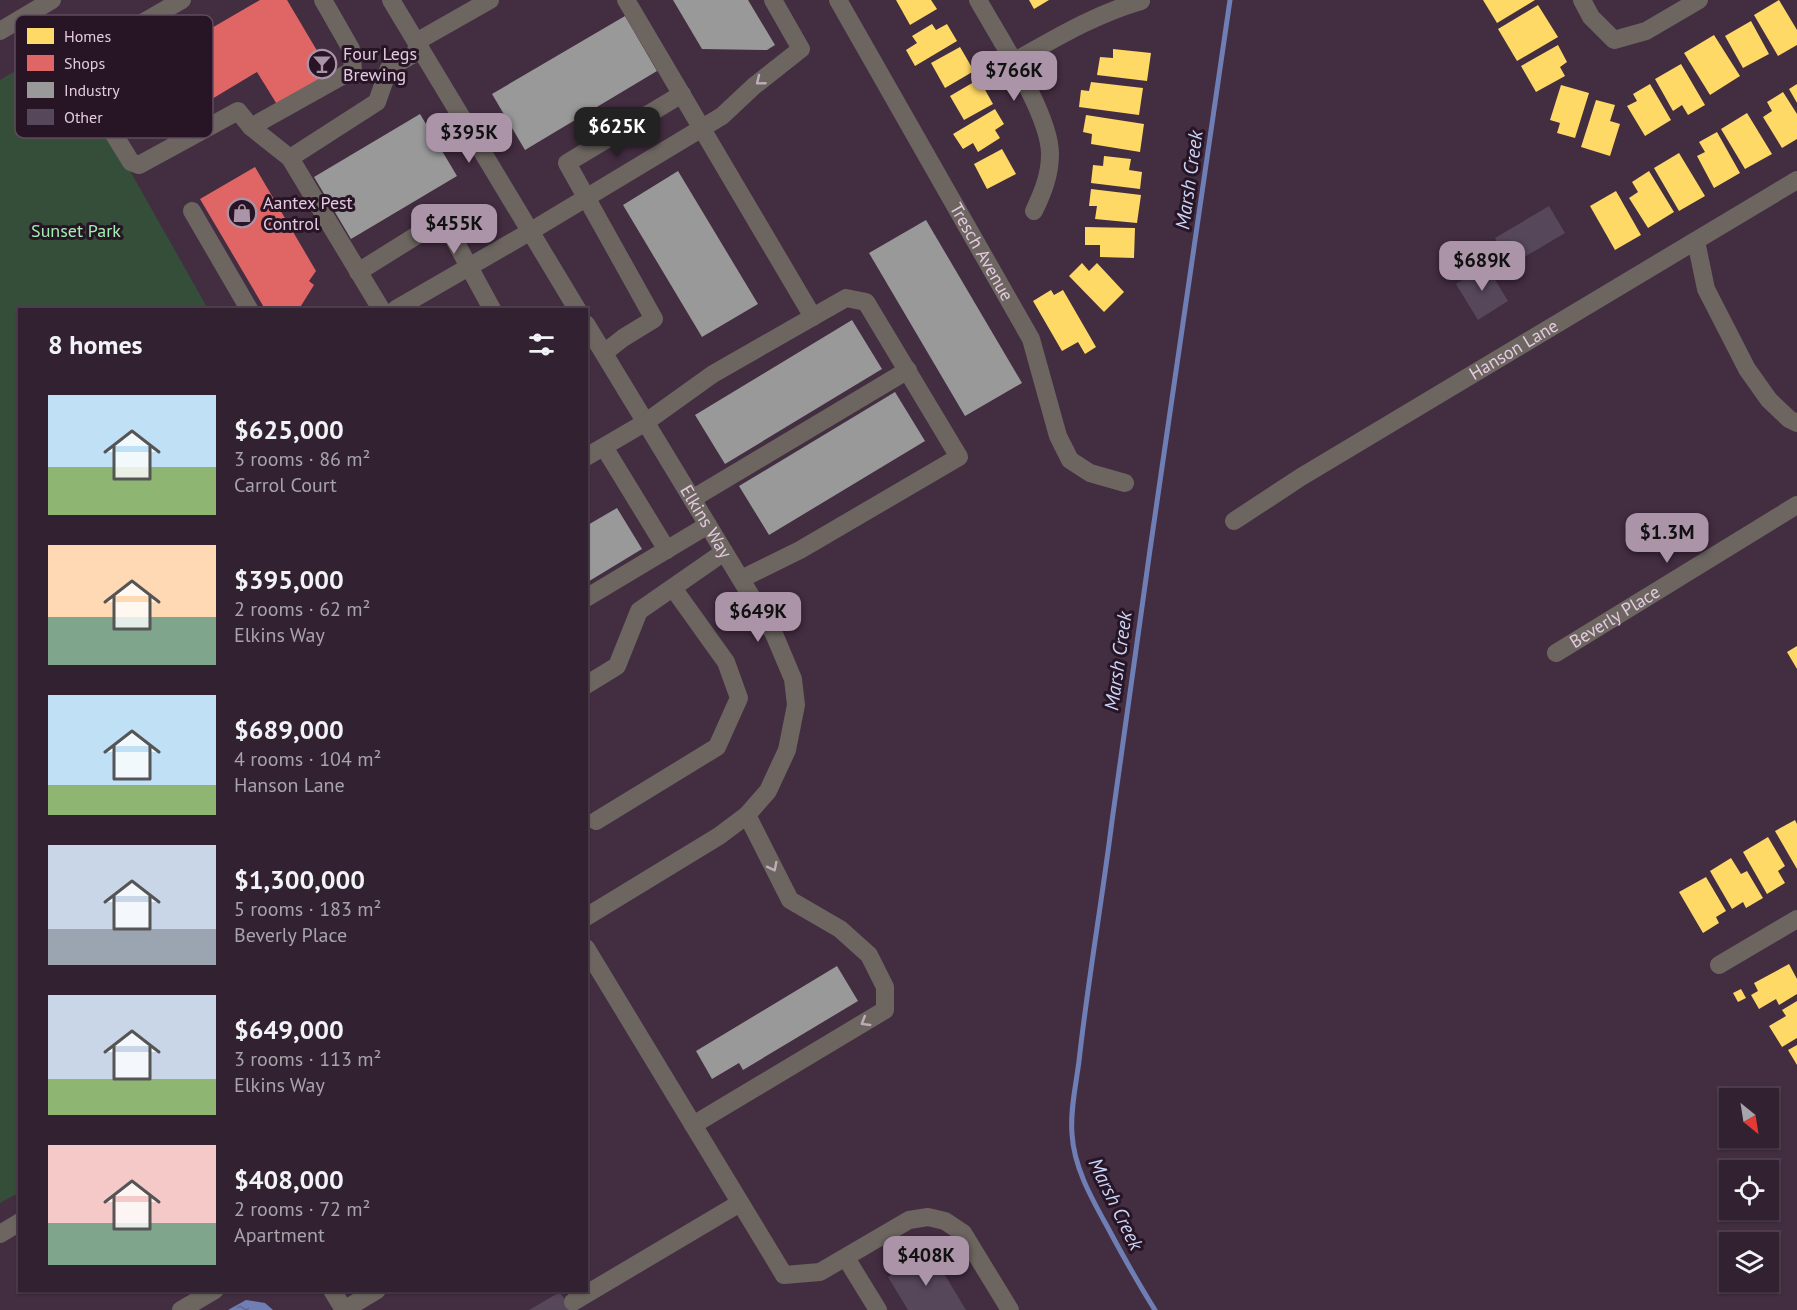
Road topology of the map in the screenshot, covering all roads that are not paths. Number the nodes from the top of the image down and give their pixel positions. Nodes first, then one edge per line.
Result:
1 (52, 0) edge
2 (182, 0) edge
3 (323, 0) edge
4 (391, 0) edge
5 (490, 0) edge
6 (626, 0) edge
7 (773, 0) edge
8 (838, 0) edge
9 (978, 0) edge
10 (1582, 0) edge
11 (1699, 0) edge
12 (1141, 1) edge
13 (469, 5) edge
14 (27, 15) edge
15 (156, 15) edge
16 (15, 22) edge
17 (0, 31) edge
18 (419, 46) junction
19 (1013, 62) junction
20 (682, 94) junction
21 (213, 125) edge
22 (251, 127) junction
23 (702, 128) junction
24 (116, 138) edge
25 (188, 138) edge
26 (290, 158) junction
27 (1797, 180) edge
28 (586, 198) junction
29 (192, 211) dead end
30 (1034, 211) dead end
31 (531, 231) junction
32 (1696, 241) junction
33 (470, 266) junction
34 (358, 272) junction
35 (248, 308) edge
36 (380, 308) edge
37 (398, 308) edge
38 (491, 308) edge
39 (577, 308) edge
40 (813, 317) junction
41 (588, 327) edge
42 (604, 353) junction
43 (908, 370) junction
44 (646, 422) junction
45 (1797, 423) edge
46 (604, 447) junction
47 (588, 456) edge
48 (1125, 483) dead end
49 (692, 499) junction
50 (1797, 506) edge
51 (1234, 521) dead end
52 (708, 525) junction
53 (667, 550) junction
54 (724, 552) junction
55 (741, 579) junction
56 (673, 588) junction
57 (588, 597) edge
58 (1556, 653) dead end
59 (588, 684) edge
60 (747, 815) junction
61 (596, 821) dead end
62 (588, 916) edge
63 (1797, 919) edge
64 (588, 951) edge
65 (1719, 965) dead end
66 (693, 1125) junction
67 (740, 1203) junction
68 (18, 1223) edge
69 (0, 1234) edge
70 (846, 1258) junction
71 (212, 1292) edge
72 (333, 1292) edge
73 (374, 1292) edge
74 (573, 1302) dead end
75 (181, 1310) edge
76 (344, 1310) edge
77 (878, 1310) edge
78 (1010, 1310) edge

1 - 14 street
2 - 15 street
3 - 22 street
4 - 18 street
5 - 13 street
6 - 20 street
7 -> 23 street
8 - 48 street, Tresch Avenue
9 - 19 street
10 - 11 street
12 - 19 street
13 - 18 street
16 - 17 street
18 - 26 street
18 - 31 street
19 - 30 street
20 - 23 street
20 - 28 street
21 - 22 street
22 - 26 street
23 - 28 street
23 - 40 street
24 - 25 street
26 - 34 street
27 - 32 street, Hanson Lane
28 - 31 street
28 - 42 street
29 - 35 street
31 - 33 street
31 - 39 street
32 - 45 street
32 - 51 street, Hanson Lane
33 - 34 street
33 - 37 street
33 - 38 street
34 - 36 street
40 - 43 street
40 - 44 street
41 - 42 street, Elkins Way
42 - 44 street, Elkins Way
43 - 49 street
43 - 55 street
44 - 46 street
44 - 49 street, Elkins Way
46 - 47 street
46 - 53 street
49 - 52 street, Elkins Way
50 - 58 street, Beverly Place
52 - 53 street
52 - 54 street, Elkins Way
53 - 57 street
54 - 55 street, Elkins Way
54 - 56 street
55 - 60 street, Elkins Way
56 - 59 street
56 - 61 street
60 - 62 street, Elkins Way
60 -> 66 street
63 - 65 street
64 - 66 street
66 - 67 street
67 - 70 street
67 - 74 street
68 - 69 street
70 - 77 street
70 - 78 street
71 - 75 street
72 - 76 street
73 - 76 street

